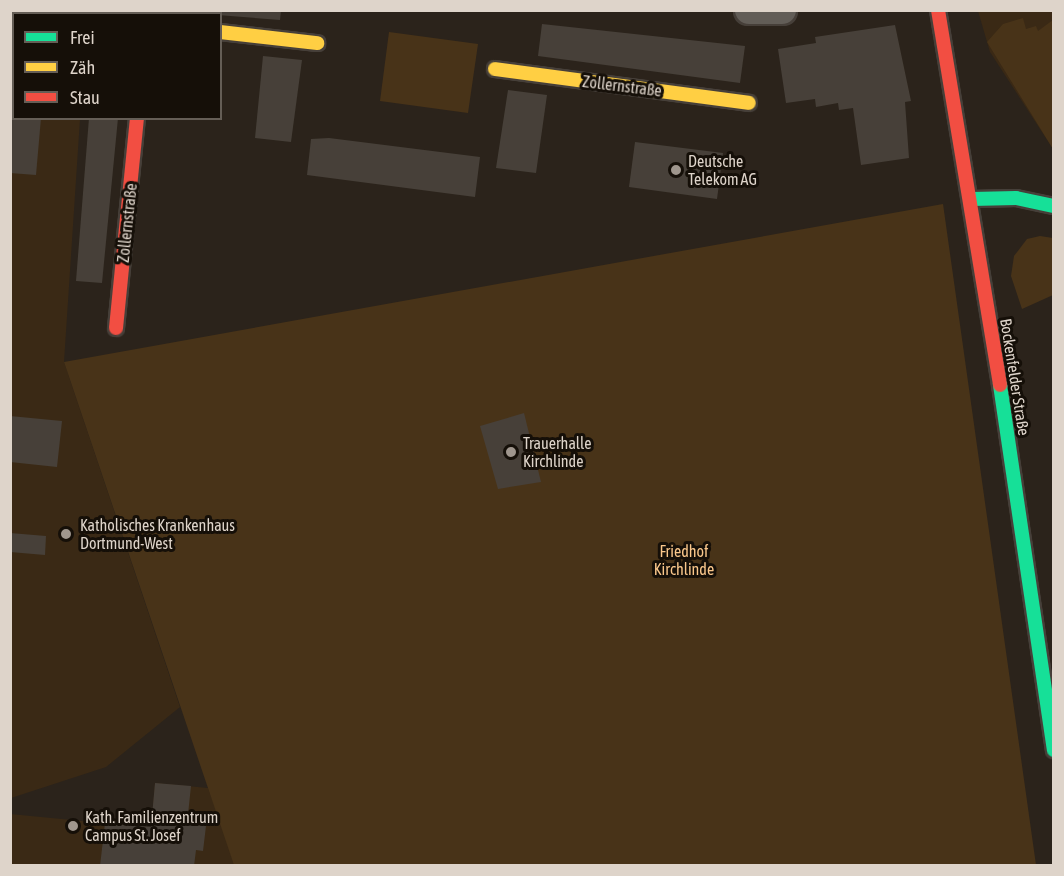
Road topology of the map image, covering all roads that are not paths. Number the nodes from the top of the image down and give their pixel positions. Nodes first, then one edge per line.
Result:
1 (749, 10) edge
2 (782, 10) edge
3 (938, 10) edge
4 (222, 32) edge
5 (317, 43) dead end
6 (495, 69) dead end
7 (749, 103) dead end
8 (137, 120) edge
9 (972, 199) junction
10 (1053, 206) edge
11 (116, 328) dead end
12 (1053, 750) edge

1 - 2 street
3 - 9 main road, Bockenfelder Straße
4 - 5 main road
6 - 7 main road, Zollernstraße
8 - 11 main road, Zollernstraße
9 - 10 main road
9 - 12 main road, Bockenfelder Straße

